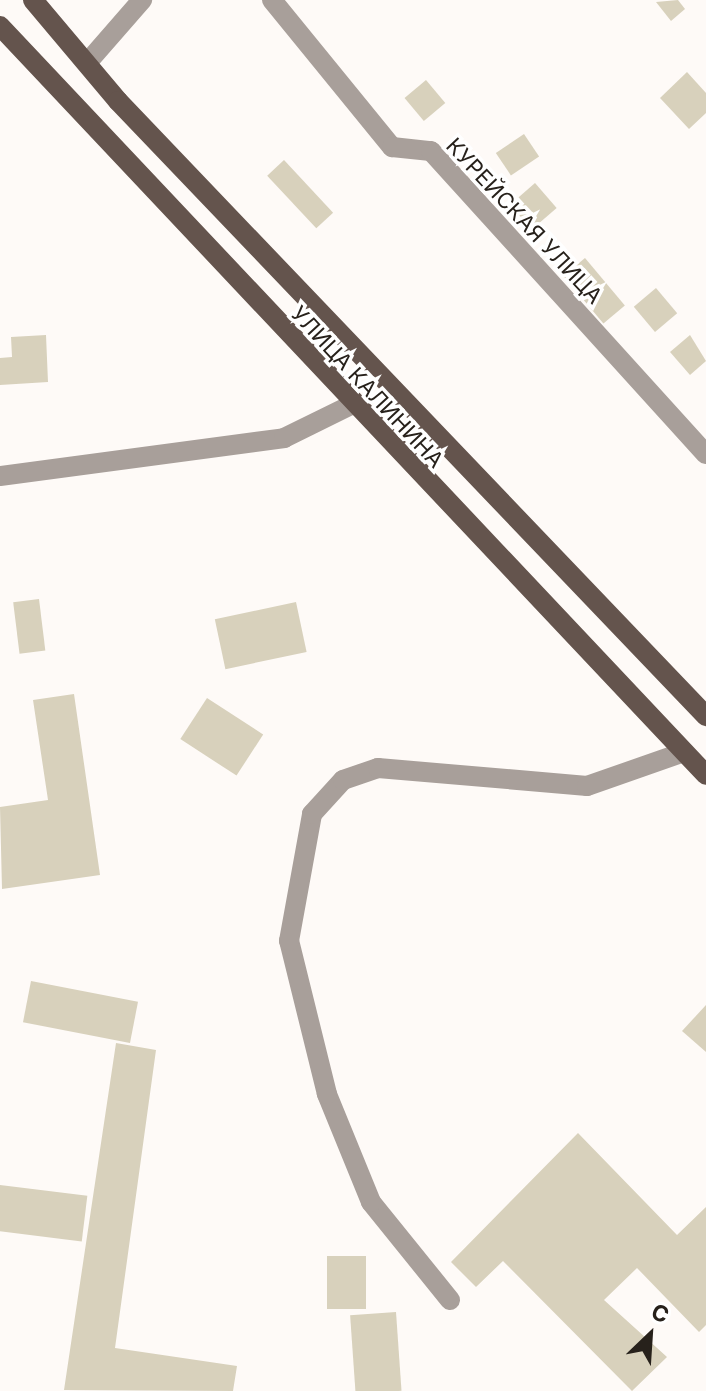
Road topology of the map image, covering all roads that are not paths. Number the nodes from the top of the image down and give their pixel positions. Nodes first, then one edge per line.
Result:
1 (33, 0) edge
2 (142, 0) edge
3 (272, 0) edge
4 (0, 26) edge
5 (87, 63) junction
6 (351, 405) junction
7 (706, 454) edge
8 (0, 476) edge
9 (706, 716) edge
10 (684, 752) junction
11 (706, 775) edge
12 (450, 1300) dead end

1 - 5 main road, УЛИЦА КАЛИНИНА
2 - 5 street
3 - 7 street, КУРЕЙСКАЯ УЛИЦА
4 - 6 main road, УЛИЦА КАЛИНИНА
5 - 9 main road, УЛИЦА КАЛИНИНА
6 - 8 street
6 - 10 main road, УЛИЦА КАЛИНИНА
10 - 11 main road, УЛИЦА КАЛИНИНА
10 - 12 street

